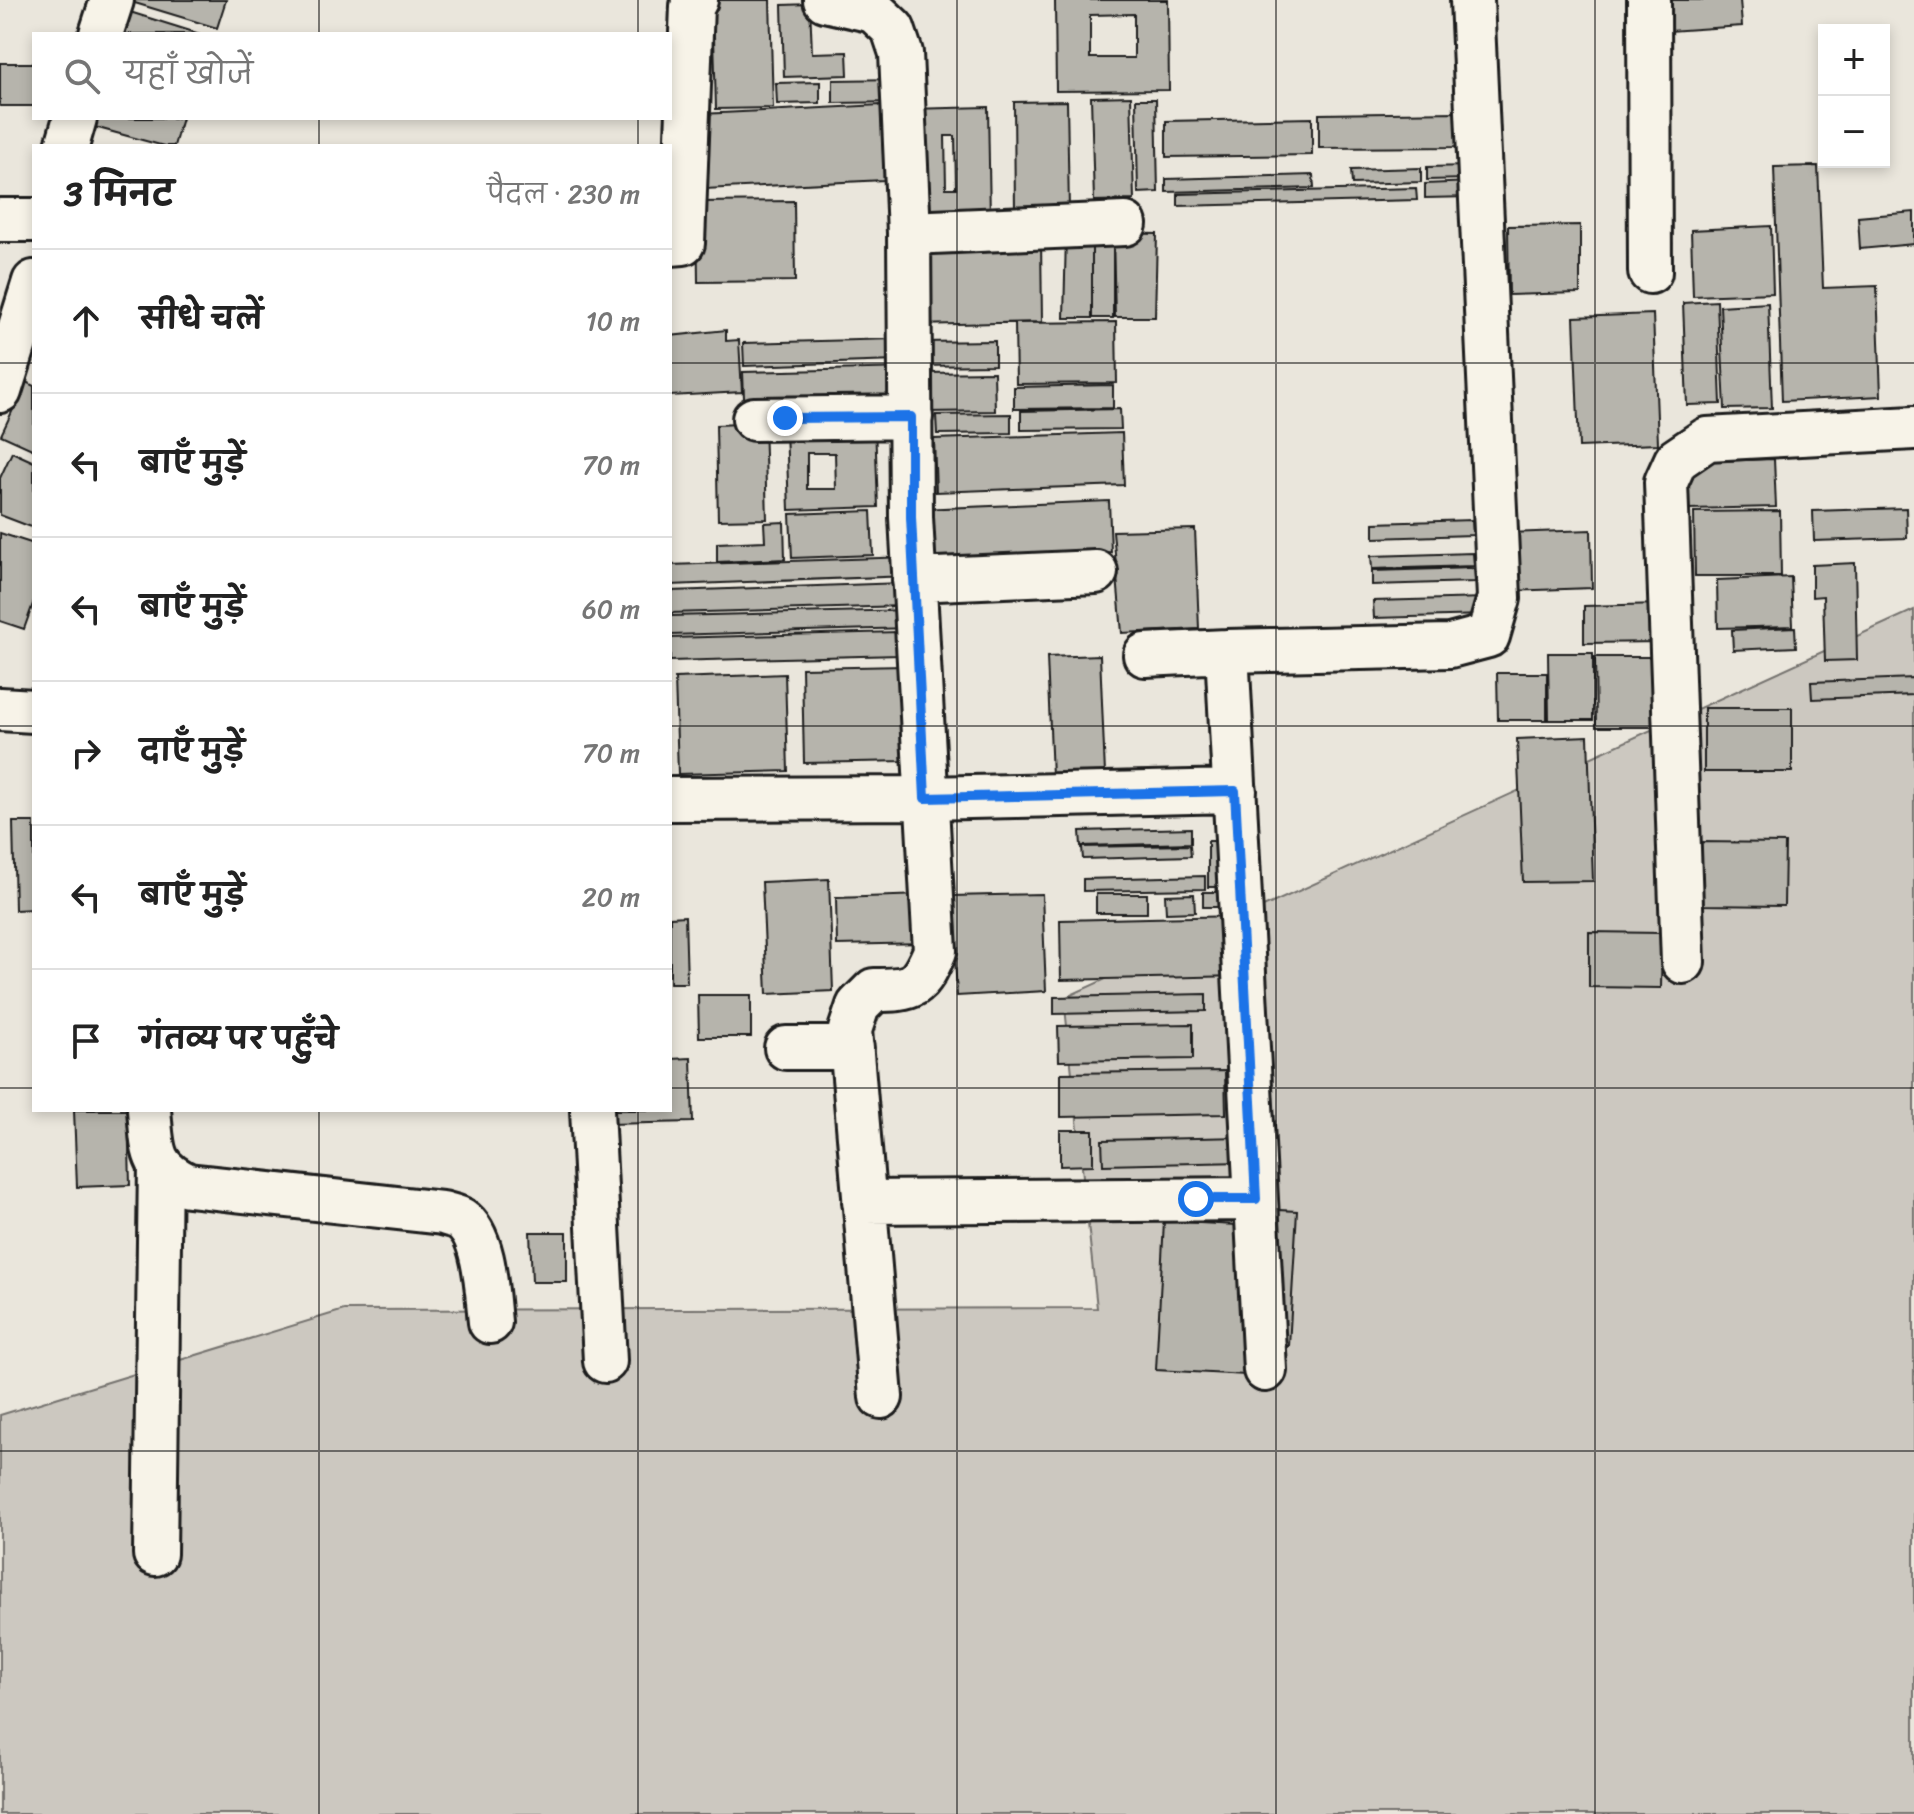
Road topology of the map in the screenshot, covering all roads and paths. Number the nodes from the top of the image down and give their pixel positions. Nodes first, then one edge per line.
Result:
1 (112, 0) edge
2 (696, 0) edge
3 (825, 0) edge
4 (1472, 0) edge
5 (1649, 0) edge
6 (102, 32) edge
7 (74, 120) edge
8 (68, 144) edge
9 (0, 220) edge
10 (32, 220) edge
11 (1125, 224) dead end
12 (909, 233) junction
13 (672, 244) edge
14 (1650, 272) dead end
15 (32, 288) edge
16 (0, 391) edge
17 (911, 417) junction
18 (754, 419) dead end
19 (1914, 428) edge
20 (1096, 572) dead end
21 (914, 580) junction
22 (1227, 651) junction
23 (1145, 655) dead end
24 (0, 709) edge
25 (32, 711) edge
26 (1235, 791) junction
27 (925, 798) junction
28 (672, 799) edge
29 (1683, 962) dead end
30 (786, 1048) dead end
31 (852, 1048) junction
32 (149, 1112) edge
33 (592, 1112) edge
34 (160, 1164) junction
35 (1256, 1199) junction
36 (864, 1202) junction
37 (490, 1322) dead end
38 (605, 1361) dead end
39 (1265, 1370) dead end
40 (881, 1397) dead end
41 (155, 1554) dead end

1 - 6 street
2 - 13 street
3 - 12 street
4 - 22 street
5 - 14 street
7 - 8 street
9 - 10 street
11 - 12 street
12 - 17 street
15 - 16 street
17 - 18 street
17 - 21 street
19 - 29 street
20 - 21 street
21 - 27 street
22 - 23 street
22 - 26 street
24 - 25 street
26 - 27 street
26 - 35 street
27 - 28 street
27 - 31 street
30 - 31 street
31 - 36 street
32 - 34 street
33 - 38 street
34 - 37 street
34 - 41 street
35 - 36 street
35 - 39 street
36 - 40 street

